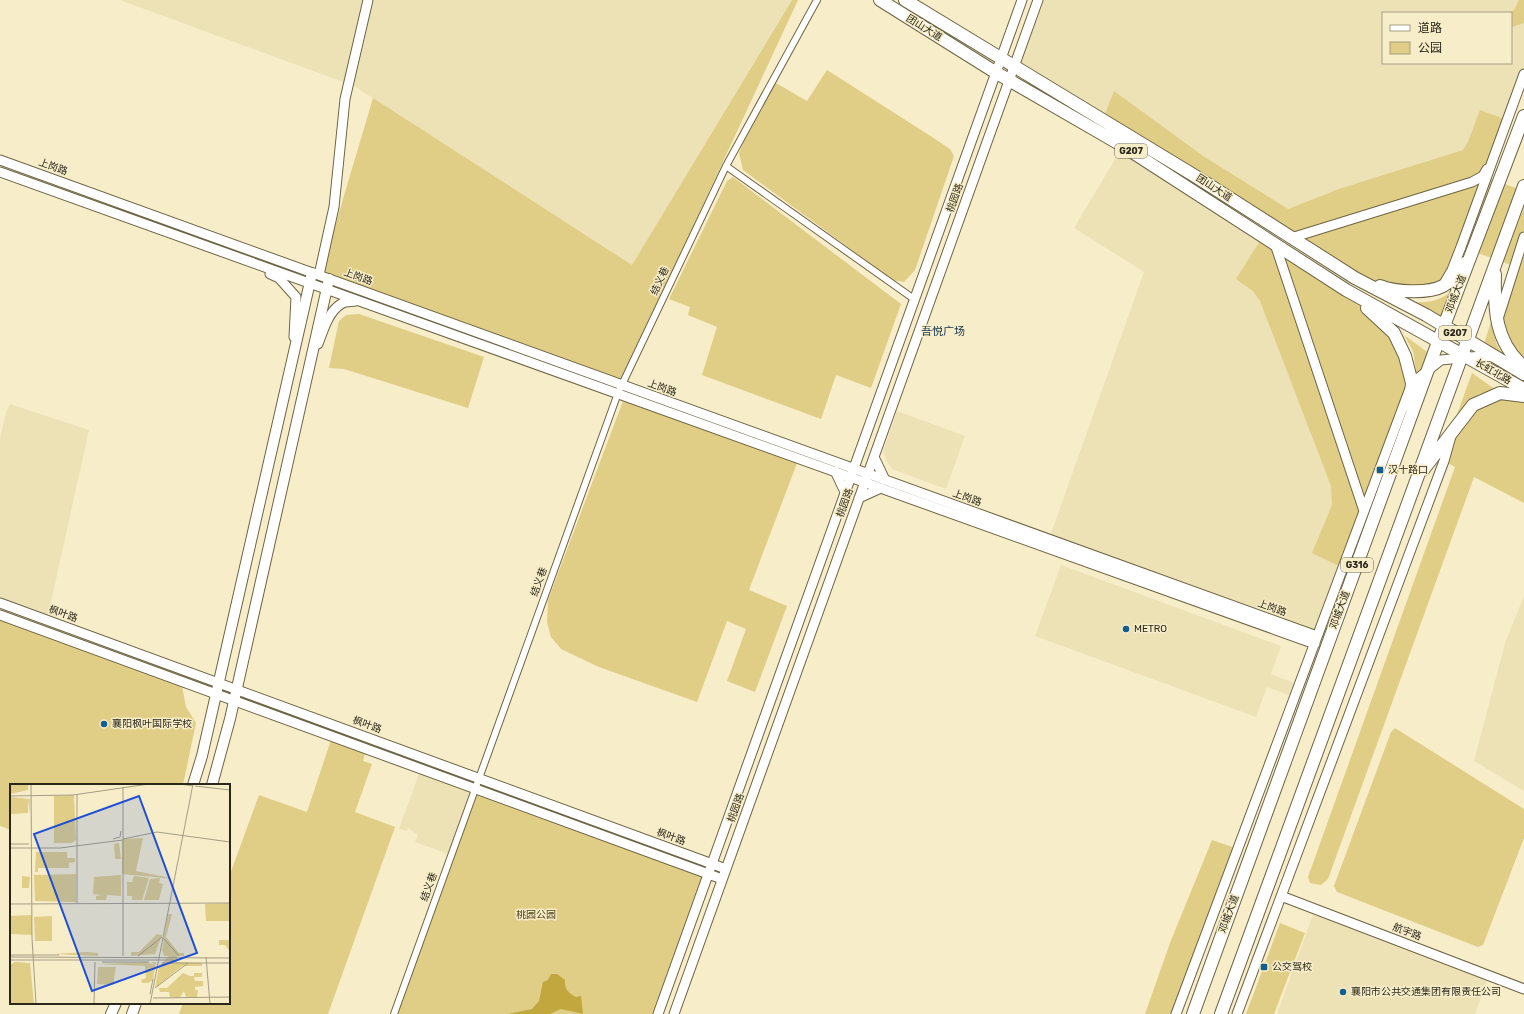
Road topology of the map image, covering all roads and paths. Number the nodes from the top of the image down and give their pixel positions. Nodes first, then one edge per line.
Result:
1 (368, 0) edge
2 (817, 0) edge
3 (880, 0) edge
4 (905, 0) edge
5 (1022, 0) edge
6 (1038, 0) edge
7 (1000, 58) junction
8 (1015, 67) junction
9 (995, 72) junction
10 (1524, 74) edge
11 (1010, 81) junction
12 (1524, 116) edge
13 (1494, 156) junction
14 (0, 160) edge
15 (726, 166) junction
16 (0, 172) edge
17 (1524, 186) edge
18 (1524, 237) edge
19 (1291, 238) junction
20 (1275, 244) junction
21 (228, 253) junction
22 (1472, 254) junction
23 (1495, 264) junction
24 (1351, 275) junction
25 (313, 277) junction
26 (328, 284) junction
27 (1442, 286) junction
28 (1346, 290) junction
29 (914, 299) junction
30 (359, 301) junction
31 (1498, 323) junction
32 (1444, 326) junction
33 (1467, 340) junction
34 (1439, 341) junction
35 (1462, 354) junction
36 (1521, 363) edge
37 (291, 364) junction
38 (309, 372) junction
39 (1524, 374) edge
40 (1412, 383) junction
41 (622, 385) junction
42 (1524, 390) edge
43 (618, 394) junction
44 (1518, 395) edge
45 (1524, 402) edge
46 (1408, 425) junction
47 (1452, 431) junction
48 (859, 454) junction
49 (874, 457) junction
50 (836, 467) junction
51 (852, 473) junction
52 (866, 478) junction
53 (1415, 480) junction
54 (883, 484) junction
55 (845, 492) junction
56 (859, 498) junction
57 (1364, 511) junction
58 (0, 603) edge
59 (0, 614) edge
60 (1316, 640) junction
61 (218, 682) junction
62 (237, 689) junction
63 (215, 693) junction
64 (234, 700) junction
65 (479, 778) junction
66 (193, 784) edge
67 (212, 784) edge
68 (475, 788) junction
69 (712, 863) junction
70 (726, 869) junction
71 (708, 873) junction
72 (722, 879) junction
73 (1281, 896) junction
74 (1524, 989) edge
75 (116, 1004) edge
76 (136, 1004) edge
77 (111, 1014) edge
78 (132, 1014) edge
79 (394, 1014) edge
80 (658, 1014) edge
81 (674, 1014) edge
82 (1176, 1014) edge
83 (1193, 1014) edge
84 (1221, 1014) edge
85 (1237, 1014) edge

1 - 25 street
2 - 15 street, 结义巷
3 - 9 highway, 团山大道 / G207
4 - 7 highway, 团山大道 / G207
5 - 7 street, 桃园路
6 - 8 street, 桃园路
7 - 8 highway, 团山大道 / G207
7 - 9 street, 桃园路
8 - 11 street, 桃园路
8 - 19 highway, 团山大道 / G207
9 - 11 highway, 团山大道 / G207
9 - 29 street, 桃园路
10 - 13 street
11 - 20 highway, 团山大道 / G207
11 - 49 street, 桃园路
12 - 22 highway, 邓城大道 / G316
13 - 19 street
13 - 27 street
14 - 25 street, 上岗路
15 - 29 street
15 - 41 street, 结义巷
16 - 21 street, 上岗路
17 - 23 highway, G316
18 - 31 street
19 - 24 highway, 团山大道 / G207
20 - 28 highway, 团山大道 / G207
20 - 57 street
21 - 25 street, 上岗路
21 - 37 street
22 - 27 highway
22 - 32 highway, 邓城大道 / G316
23 - 31 highway
23 - 33 highway, G316
24 - 27 highway
24 - 32 highway, 团山大道 / G207
25 - 26 street, 上岗路
25 - 37 main road
26 - 30 street, 上岗路
26 - 38 main road
26 - 41 street, 上岗路
28 - 34 highway, 团山大道 / G207
28 - 40 highway
29 - 48 street, 桃园路
30 - 38 street
30 - 43 street, 上岗路
31 - 36 highway
32 - 33 highway, 团山大道 / G207
32 - 34 highway, 邓城大道 / G316
33 - 35 highway, G316
33 - 39 highway, 团山大道 / G207
34 - 35 highway, 团山大道 / G207
34 - 46 highway, 邓城大道 / G316
35 - 42 highway, 长虹北路 / G207
35 - 53 highway, G316
36 - 40 street
37 - 61 main road
38 - 62 main road
40 - 46 highway
40 - 57 street
41 - 43 street, 结义巷
41 - 50 street, 上岗路
43 - 50 street, 上岗路
43 - 65 street, 结义巷
44 - 45 street
44 - 47 highway
46 - 83 highway, 邓城大道 / G316
47 - 53 highway
47 - 73 street
48 - 50 street
48 - 51 street, 桃园路
49 - 52 street, 桃园路
49 - 54 street
50 - 51 street, 上岗路
50 - 55 street
51 - 52 street, 上岗路
51 - 55 street, 桃园路
52 - 54 street, 上岗路
52 - 56 street, 桃园路
53 - 84 highway, G316
54 - 56 street
54 - 60 street, 上岗路
55 - 69 street, 桃园路
56 - 70 street, 桃园路
57 - 60 street
58 - 61 street, 枫叶路
59 - 63 street, 枫叶路
60 - 82 street
61 - 62 street, 枫叶路
61 - 63 main road
62 - 64 main road
62 - 65 street, 枫叶路
63 - 64 street, 枫叶路
63 - 66 main road
64 - 67 main road
64 - 68 street, 枫叶路
65 - 68 street, 结义巷
65 - 69 street, 枫叶路
68 - 71 street, 枫叶路
68 - 79 street, 结义巷
69 - 70 street, 枫叶路
69 - 71 street, 桃园路
70 - 72 street, 桃园路
71 - 72 street, 枫叶路
71 - 80 street, 桃园路
72 - 81 street, 桃园路
73 - 74 street, 航宇路
73 - 85 street
75 - 77 main road
76 - 78 main road

